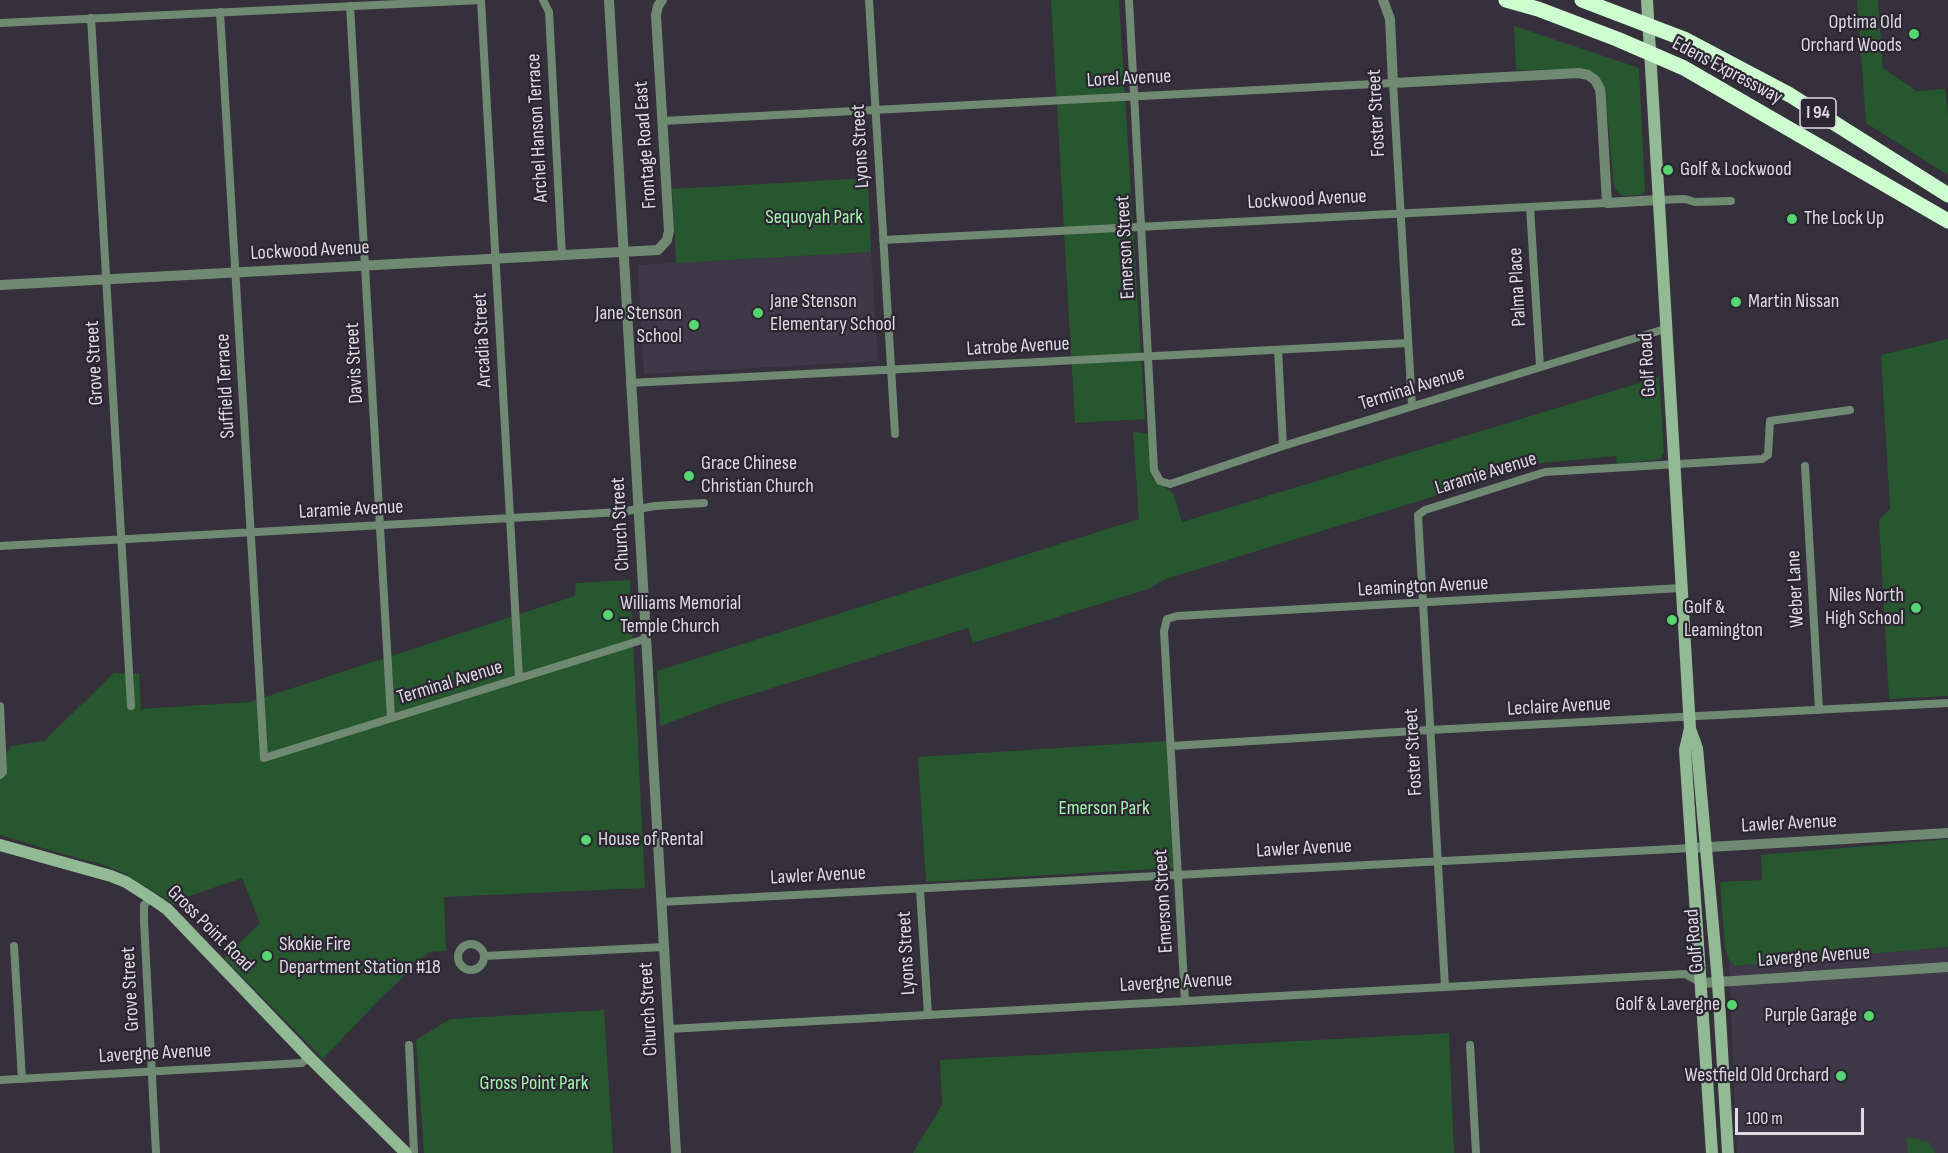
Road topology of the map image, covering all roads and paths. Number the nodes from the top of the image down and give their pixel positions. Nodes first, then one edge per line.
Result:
1 (481, 0) edge
2 (543, 0) edge
3 (609, 0) edge
4 (662, 0) edge
5 (870, 0) edge
6 (1129, 0) edge
7 (1383, 0) edge
8 (1506, 0) edge
9 (1582, 0) edge
10 (1647, 0) edge
11 (350, 6) junction
12 (220, 12) junction
13 (91, 18) junction
14 (0, 23) edge
15 (1394, 83) junction
16 (1134, 97) junction
17 (876, 110) junction
18 (662, 121) junction
19 (1948, 195) edge
20 (1658, 200) junction
21 (1731, 201) dead end
22 (1608, 203) junction
23 (1530, 207) junction
24 (1401, 213) junction
25 (1945, 219) edge
26 (1141, 226) junction
27 (883, 240) junction
28 (623, 253) junction
29 (562, 256) junction
30 (495, 260) junction
31 (366, 266) junction
32 (236, 273) junction
33 (107, 279) junction
34 (0, 285) edge
35 (1665, 329) junction
36 (1408, 343) junction
37 (1278, 350) junction
38 (1148, 356) junction
39 (1540, 366) junction
40 (891, 370) junction
41 (630, 383) junction
42 (1412, 406) junction
43 (1850, 410) dead end
44 (895, 434) dead end
45 (1283, 446) junction
46 (1673, 465) junction
47 (1805, 466) dead end
48 (1170, 484) joint
49 (704, 503) dead end
50 (638, 509) junction
51 (1418, 515) joint
52 (510, 518) junction
53 (380, 525) junction
54 (251, 532) junction
55 (122, 539) junction
56 (0, 546) edge
57 (1681, 588) junction
58 (1423, 603) junction
59 (1167, 619) joint
60 (645, 639) junction
61 (519, 678) junction
62 (1948, 703) edge
63 (0, 706) edge
64 (131, 706) dead end
65 (1948, 708) edge
66 (1819, 710) junction
67 (391, 718) junction
68 (1690, 722) junction
69 (1430, 730) junction
70 (1171, 746) junction
71 (264, 758) joint
72 (0, 775) edge
73 (1948, 833) edge
74 (0, 845) edge
75 (1706, 847) junction
76 (1692, 848) junction
77 (1438, 860) junction
78 (1179, 874) junction
79 (920, 890) junction
80 (151, 898) junction
81 (661, 902) junction
82 (14, 946) dead end
83 (664, 947) junction
84 (484, 956) dead end
85 (1700, 958) junction
86 (1948, 967) edge
87 (1685, 974) junction
88 (1718, 982) junction
89 (1702, 983) junction
90 (1445, 987) junction
91 (1185, 1001) junction
92 (927, 1015) junction
93 (669, 1029) junction
94 (1470, 1045) dead end
95 (409, 1046) dead end
96 (309, 1057) junction
97 (152, 1072) junction
98 (22, 1079) junction
99 (0, 1080) edge
100 (156, 1153) edge
101 (406, 1153) edge
102 (414, 1153) edge
103 (676, 1153) edge
104 (1476, 1153) edge
105 (1712, 1153) edge
106 (1728, 1153) edge

1 - 11 street
1 - 30 street, Arcadia Street
2 - 29 street, Archel Hanson Terrace
3 - 28 street, Church Street
4 - 18 street, Frontage Road East
5 - 17 street, Lyons Street
6 - 16 street, Emerson Street
7 - 15 street, Foster Street
8 - 25 highway, Edens Expressway / I 94
9 - 19 highway, Edens Expressway / I 94
10 - 20 main road, Golf Road
11 - 12 street
11 - 31 street, Davis Street
12 - 13 street
12 - 32 street, Suffield Terrace
13 - 14 street
13 - 33 street, Grove Street
15 - 16 street, Lorel Avenue
15 - 22 street, Lorel Avenue
15 - 24 street, Foster Street
16 - 17 street, Lorel Avenue
16 - 26 street, Emerson Street
17 - 18 street, Lorel Avenue
17 - 27 street, Lyons Street
18 - 28 street, Frontage Road East
20 - 21 street, Lockwood Avenue
20 - 22 street, Lockwood Avenue
20 - 35 main road, Golf Road
22 - 23 street, Lockwood Avenue
23 - 24 street, Lockwood Avenue
23 - 39 street, Palma Place
24 - 26 street, Lockwood Avenue
24 - 36 street, Foster Street
26 - 27 street, Lockwood Avenue
26 - 38 street, Emerson Street
27 - 40 street, Lyons Street
28 - 29 street, Lockwood Avenue
28 - 41 street, Church Street
29 - 30 street, Lockwood Avenue
30 - 31 street, Lockwood Avenue
30 - 52 street, Arcadia Street
31 - 32 street, Lockwood Avenue
31 - 53 street, Davis Street
32 - 33 street, Lockwood Avenue
32 - 54 street, Suffield Terrace
33 - 34 street, Lockwood Avenue
33 - 55 street, Grove Street
35 - 39 street, Terminal Avenue
35 - 46 main road, Golf Road
36 - 37 street, Latrobe Avenue
36 - 42 street, Foster Street
37 - 38 street, Latrobe Avenue
37 - 45 street
38 - 40 street, Latrobe Avenue
38 - 48 street, Emerson Street
39 - 42 street, Terminal Avenue
40 - 41 street, Latrobe Avenue
40 - 44 street, Lyons Street
41 - 50 street, Church Street
42 - 45 street, Terminal Avenue
43 - 46 street, Laramie Avenue
45 - 48 street, Terminal Avenue
46 - 51 street, Laramie Avenue
46 - 57 main road, Golf Road
47 - 66 street, Weber Lane
49 - 50 street, Laramie Avenue
50 - 52 street, Laramie Avenue
50 - 60 street, Church Street
51 - 58 street, Foster Street
52 - 53 street, Laramie Avenue
52 - 61 street, Arcadia Street
53 - 54 street, Laramie Avenue
53 - 67 street, Davis Street
54 - 55 street, Laramie Avenue
54 - 71 street, Suffield Terrace
55 - 56 street, Laramie Avenue
55 - 64 street, Grove Street
57 - 58 street, Leamington Avenue
57 - 68 main road, Golf Road
58 - 59 street, Leamington Avenue
58 - 69 street, Foster Street
59 - 70 street, Emerson Street
60 - 61 street, Terminal Avenue
60 - 81 street, Church Street
61 - 67 street, Terminal Avenue
62 - 65 street
62 - 66 street, Leclaire Avenue
63 - 72 street
66 - 68 street, Leclaire Avenue
67 - 71 street, Terminal Avenue
68 - 69 street, Leclaire Avenue
68 - 75 main road, Golf Road
68 - 76 main road, Golf Road
69 - 70 street, Leclaire Avenue
69 - 77 street, Foster Street
70 - 78 street, Emerson Street
73 - 75 street, Lawler Avenue
74 - 80 main road, Gross Point Road
75 - 76 street, Lawler Avenue
75 - 88 main road, Golf Road
76 - 77 street, Lawler Avenue
76 - 85 main road, Golf Road
77 - 78 street, Lawler Avenue
77 - 90 street, Foster Street
78 - 79 street, Lawler Avenue
78 - 91 street, Emerson Street
79 - 81 street, Lawler Avenue
79 - 92 street, Lyons Street
80 - 96 main road, Gross Point Road
80 - 97 street, Grove Street
81 - 83 street, Church Street
82 - 98 street
83 - 84 street
83 - 93 street, Church Street
85 - 87 street
85 - 89 main road, Golf Road
86 - 88 street, Lavergne Avenue
87 - 89 street
87 - 90 street, Lavergne Avenue
88 - 89 street, Lavergne Avenue
88 - 106 main road, Golf Road
89 - 105 main road, Golf Road
90 - 91 street, Lavergne Avenue
91 - 92 street, Lavergne Avenue
92 - 93 street, Lavergne Avenue
93 - 103 street, Church Street
94 - 104 street
95 - 102 street
96 - 97 street, Lavergne Avenue
96 - 101 main road, Gross Point Road
97 - 98 street, Lavergne Avenue
97 - 100 street, Grove Street
98 - 99 street, Lavergne Avenue

